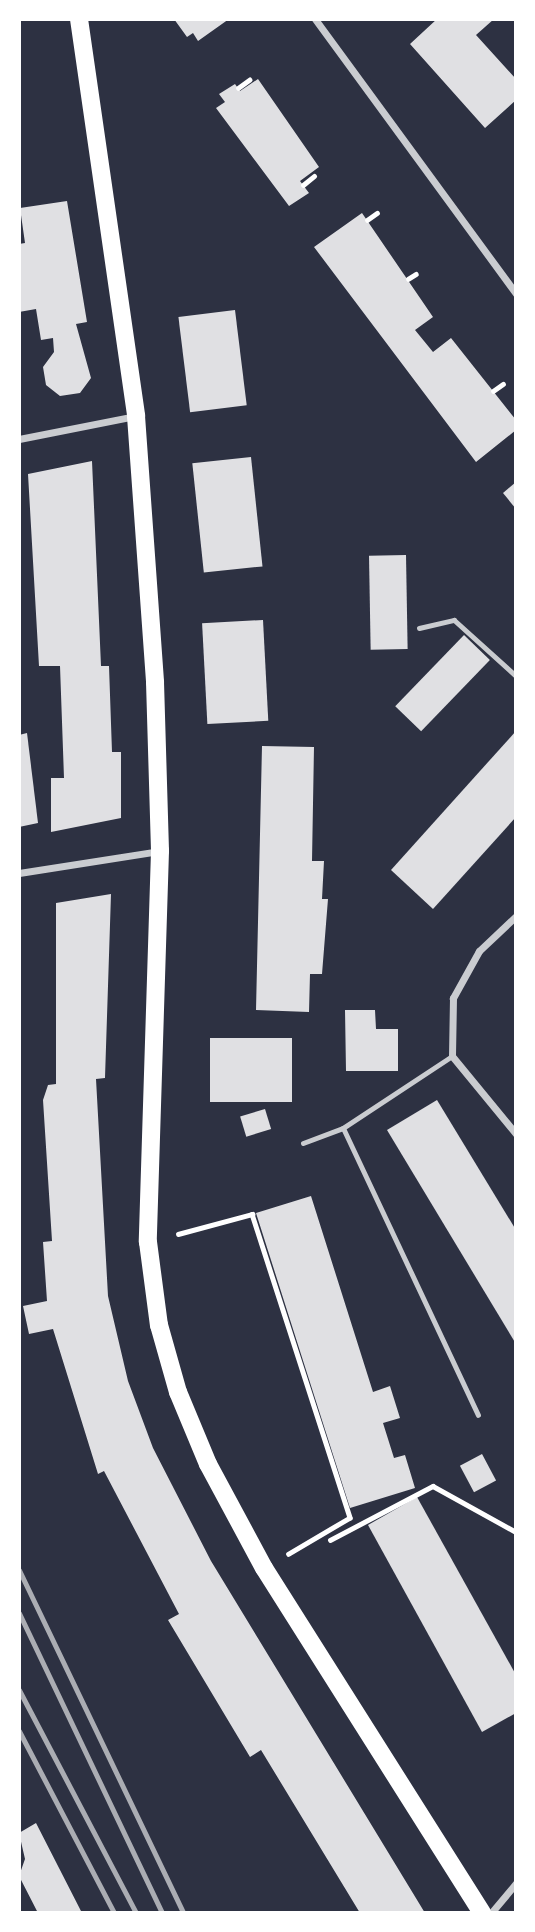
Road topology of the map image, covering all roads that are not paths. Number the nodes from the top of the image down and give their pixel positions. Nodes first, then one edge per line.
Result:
1 (79, 19) edge
2 (315, 19) edge
3 (516, 294) edge
4 (136, 416) junction
5 (19, 439) edge
6 (419, 628) dead end
7 (516, 676) edge
8 (160, 851) junction
9 (19, 873) edge
10 (516, 916) edge
11 (452, 1056) junction
12 (343, 1128) junction
13 (516, 1134) edge
14 (303, 1143) dead end
15 (478, 1415) dead end
16 (516, 1883) edge
17 (482, 1913) edge
18 (491, 1913) edge

1 - 4 main road
2 - 3 street
4 - 5 street
4 - 8 main road
6 - 7 lane
8 - 9 street
8 - 17 main road
10 - 11 street
11 - 12 lane
11 - 13 street
12 - 14 lane
12 - 15 lane
16 - 18 street

